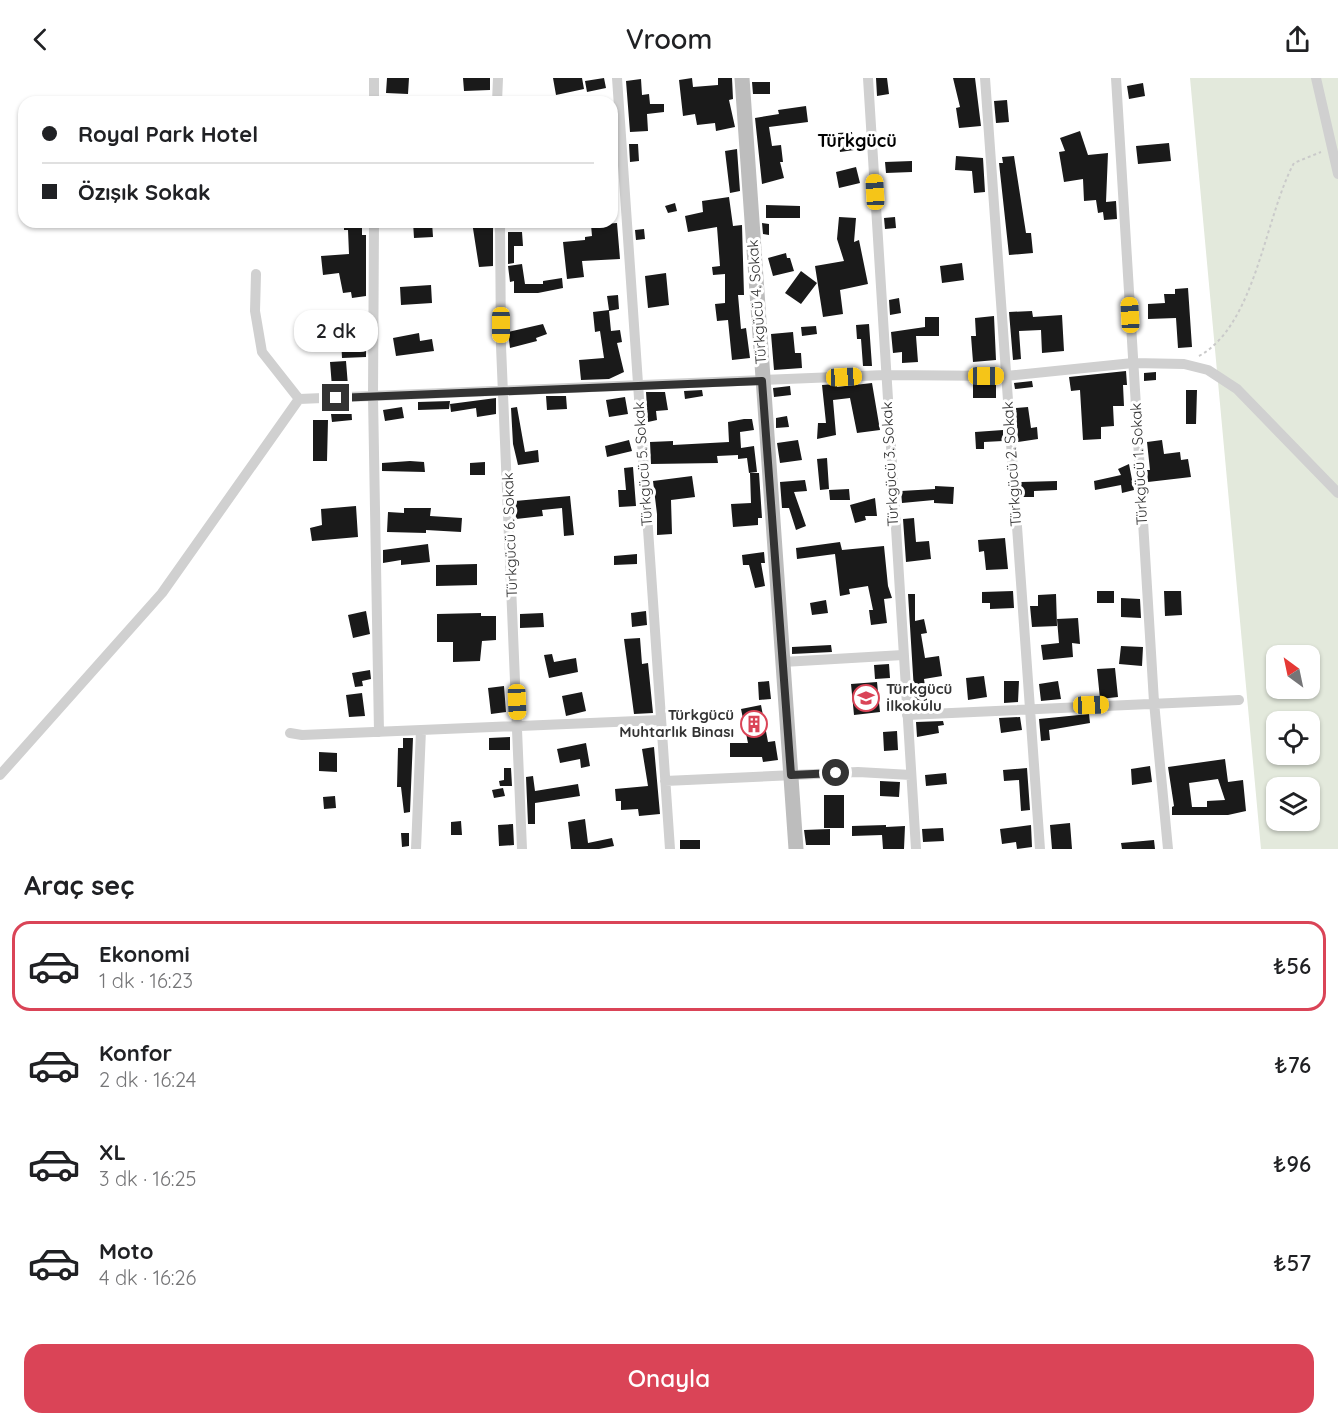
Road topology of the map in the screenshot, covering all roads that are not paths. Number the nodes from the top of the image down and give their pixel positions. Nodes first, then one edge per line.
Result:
1 (374, 78) edge
2 (498, 78) edge
3 (617, 78) edge
4 (742, 78) edge
5 (868, 78) edge
6 (985, 78) edge
7 (1116, 78) edge
8 (1316, 78) edge
9 (374, 96) edge
10 (497, 96) edge
11 (1338, 174) edge
12 (374, 228) edge
13 (500, 228) edge
14 (256, 274) dead end
15 (1133, 363) junction
16 (885, 375) junction
17 (1006, 376) junction
18 (762, 381) junction
19 (638, 386) junction
20 (504, 391) junction
21 (373, 397) junction
22 (299, 399) junction
23 (1338, 494) edge
24 (903, 656) junction
25 (783, 662) junction
26 (1239, 700) dead end
27 (1154, 702) junction
28 (1028, 708) junction
29 (907, 716) junction
30 (661, 720) junction
31 (518, 726) junction
32 (421, 730) junction
33 (378, 732) junction
34 (290, 733) dead end
35 (0, 775) edge
36 (791, 775) junction
37 (910, 775) junction
38 (665, 781) junction
39 (416, 849) edge
40 (522, 849) edge
41 (670, 849) edge
42 (796, 849) edge
43 (916, 849) edge
44 (1040, 849) edge
45 (1168, 849) edge

1 - 9 street
2 - 10 street
3 - 19 street, Türkgücü 5. Sokak
4 - 18 main road, Türkgücü 4. Sokak
5 - 16 street, Türkgücü 3. Sokak
6 - 17 street, Türkgücü 2. Sokak
7 - 15 street, Türkgücü 1. Sokak
8 - 11 street
12 - 21 street
13 - 20 street, Türkgücü 6. Sokak
14 - 22 street
15 - 17 street
15 - 23 street
15 - 27 street, Türkgücü 1. Sokak
16 - 17 street
16 - 18 street
16 - 24 street, Türkgücü 3. Sokak
17 - 28 street, Türkgücü 2. Sokak
18 - 19 street
18 - 25 main road, Türkgücü 4. Sokak
19 - 20 street
19 - 30 street, Türkgücü 5. Sokak
20 - 21 street
20 - 31 street, Türkgücü 6. Sokak
21 - 22 street
21 - 33 street
22 - 35 street
24 - 25 street
24 - 29 street, Türkgücü 3. Sokak
25 - 36 main road, Türkgücü 4. Sokak
26 - 27 street
27 - 28 street
27 - 45 street, Türkgücü 1. Sokak
28 - 29 street
28 - 44 street, Türkgücü 2. Sokak
29 - 37 street, Türkgücü 3. Sokak
30 - 31 street
30 - 38 street, Türkgücü 5. Sokak
31 - 32 street
31 - 40 street, Türkgücü 6. Sokak
32 - 33 street
32 - 39 street
33 - 34 street
36 - 37 street
36 - 38 street
36 - 42 main road, Türkgücü 4. Sokak
37 - 43 street, Türkgücü 3. Sokak
38 - 41 street, Türkgücü 5. Sokak

